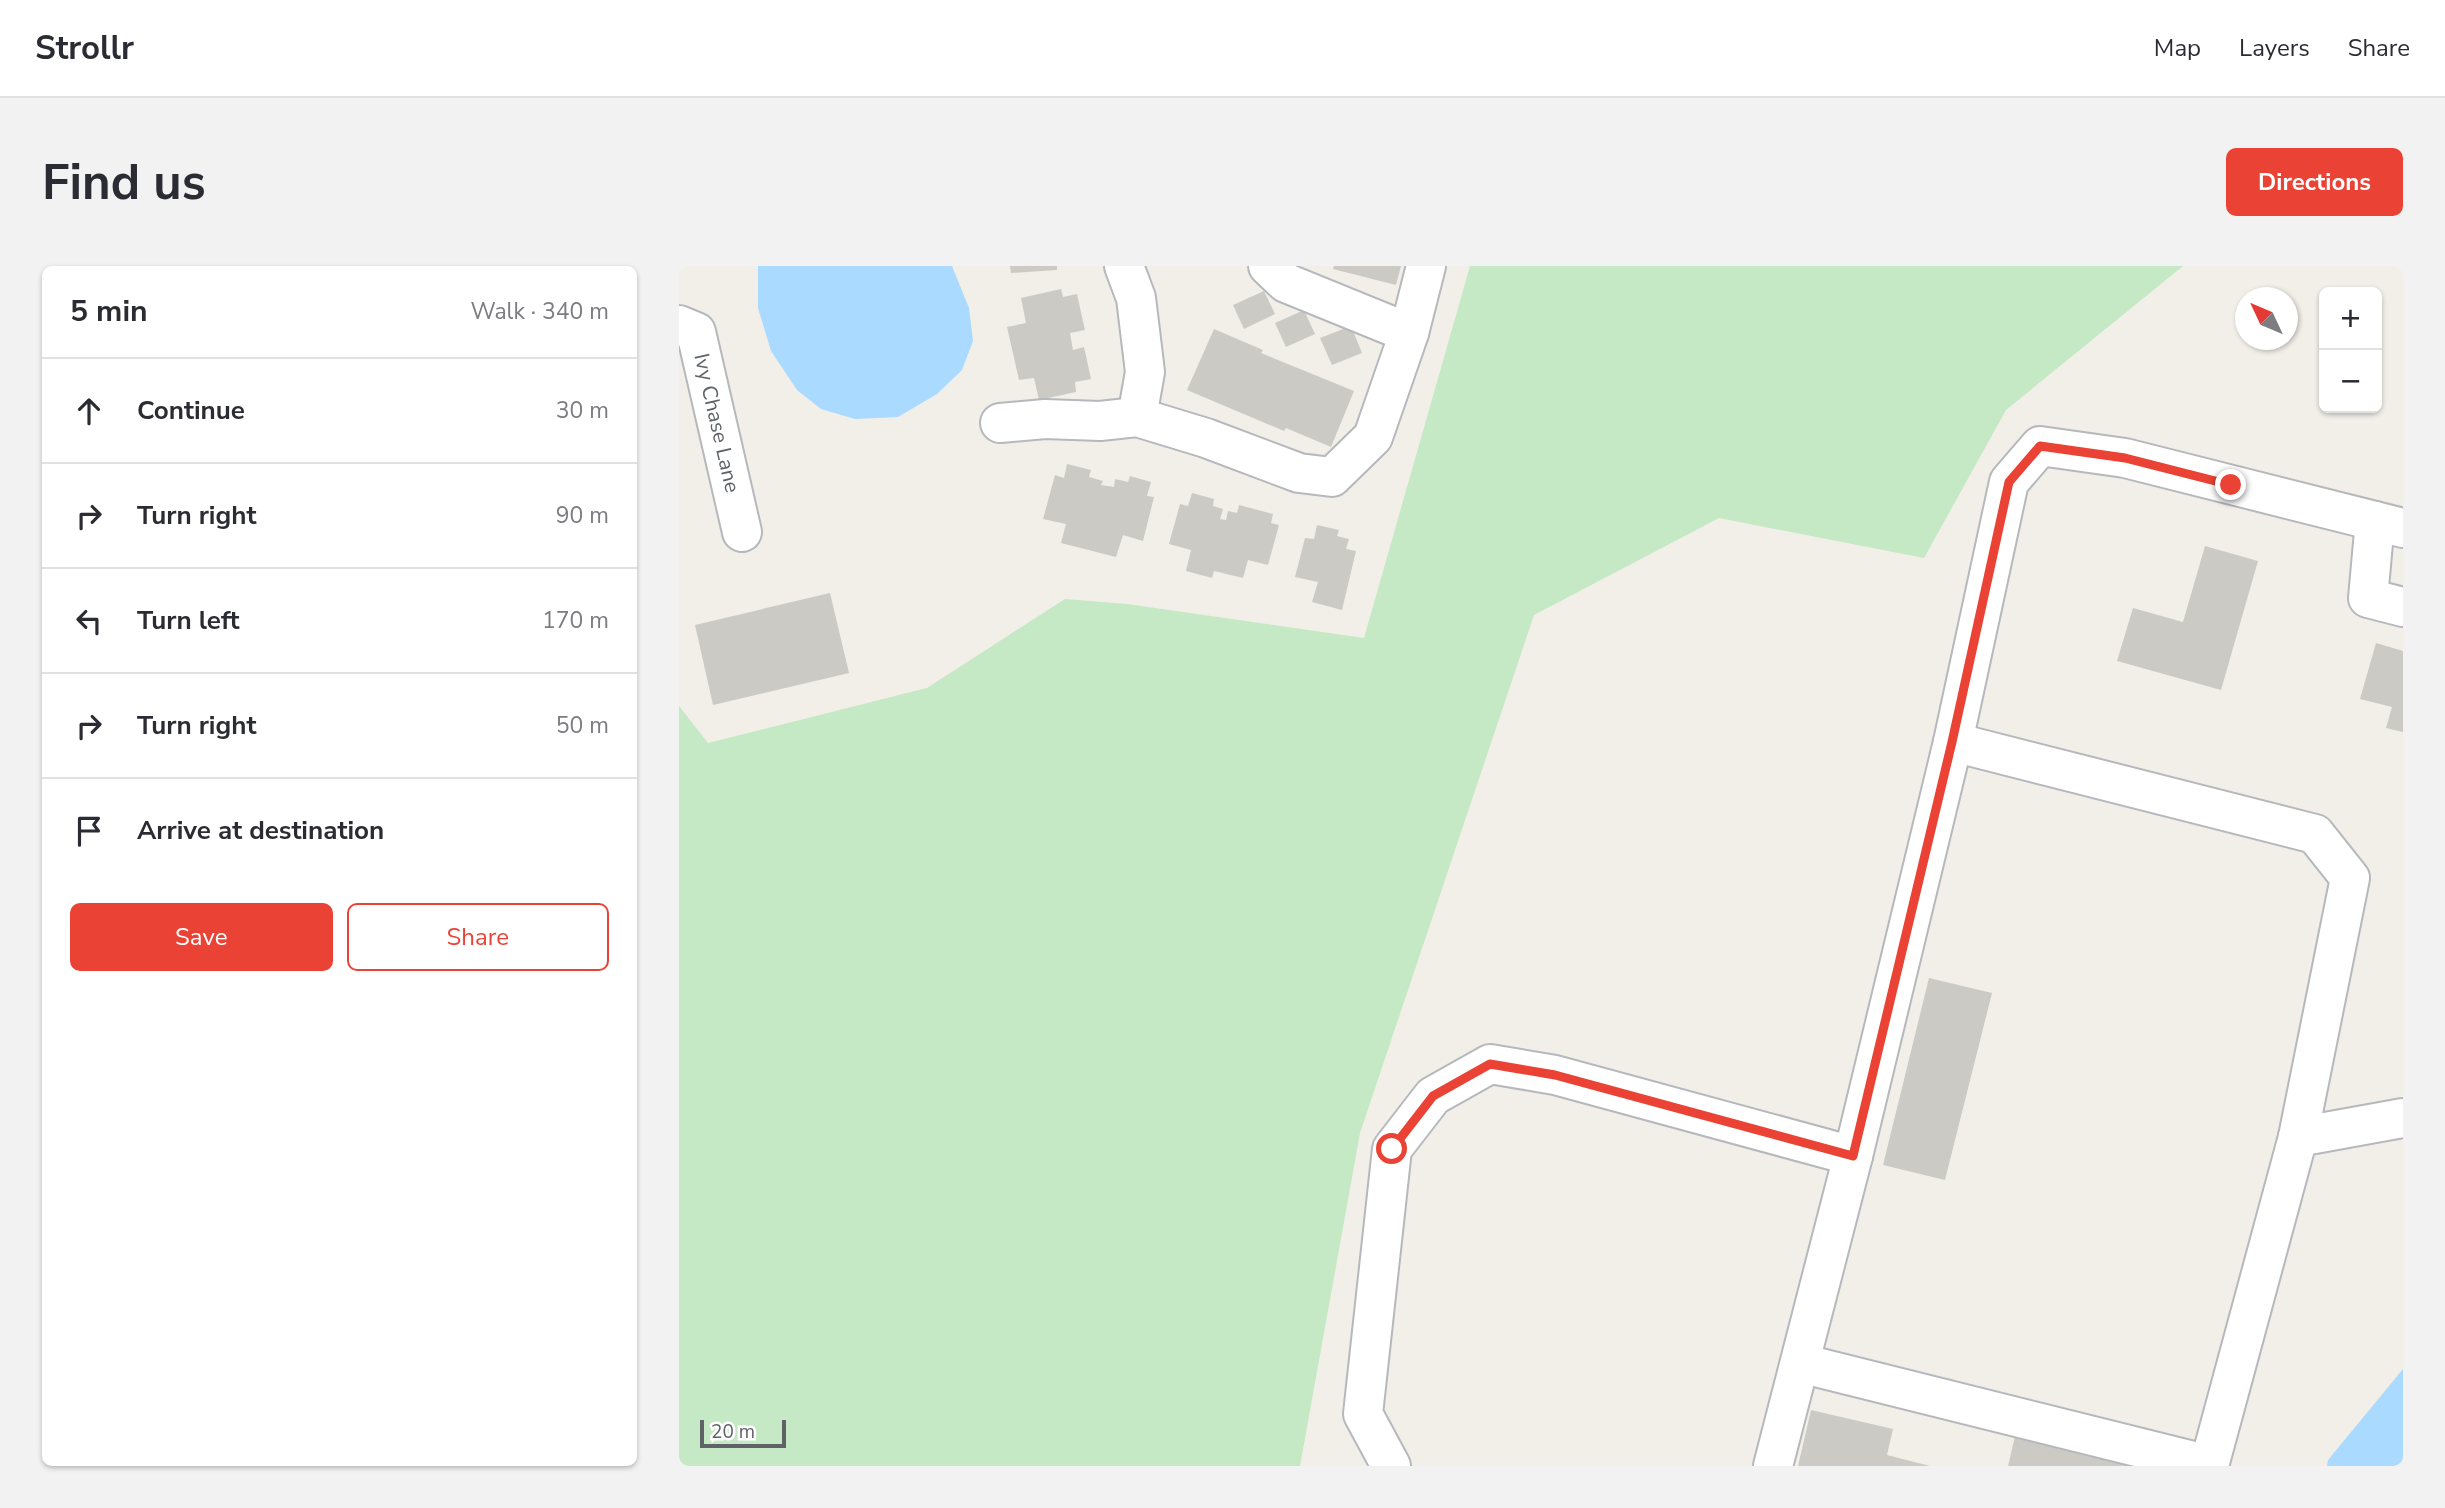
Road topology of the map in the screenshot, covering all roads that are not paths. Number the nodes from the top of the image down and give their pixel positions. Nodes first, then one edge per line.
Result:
1 (1125, 266) edge
2 (1268, 266) edge
3 (1426, 266) edge
4 (679, 325) edge
5 (1409, 333) junction
6 (1137, 416) junction
7 (1000, 423) dead end
8 (2389, 524) edge
9 (742, 532) dead end
10 (2403, 607) edge
11 (1952, 742) junction
12 (2403, 1118) edge
13 (2298, 1137) junction
14 (1853, 1156) junction
15 (1800, 1363) junction
16 (2209, 1465) edge
17 (1391, 1466) edge
18 (1773, 1466) edge

1 - 6 street
2 - 5 street
3 - 5 street
4 - 9 street, Ivy Chase Lane
5 - 6 street
6 - 7 street
8 - 10 street
8 - 11 street
11 - 13 street
11 - 14 street
12 - 13 street
13 - 16 street
14 - 15 street
14 - 17 street
15 - 16 street
15 - 18 street

